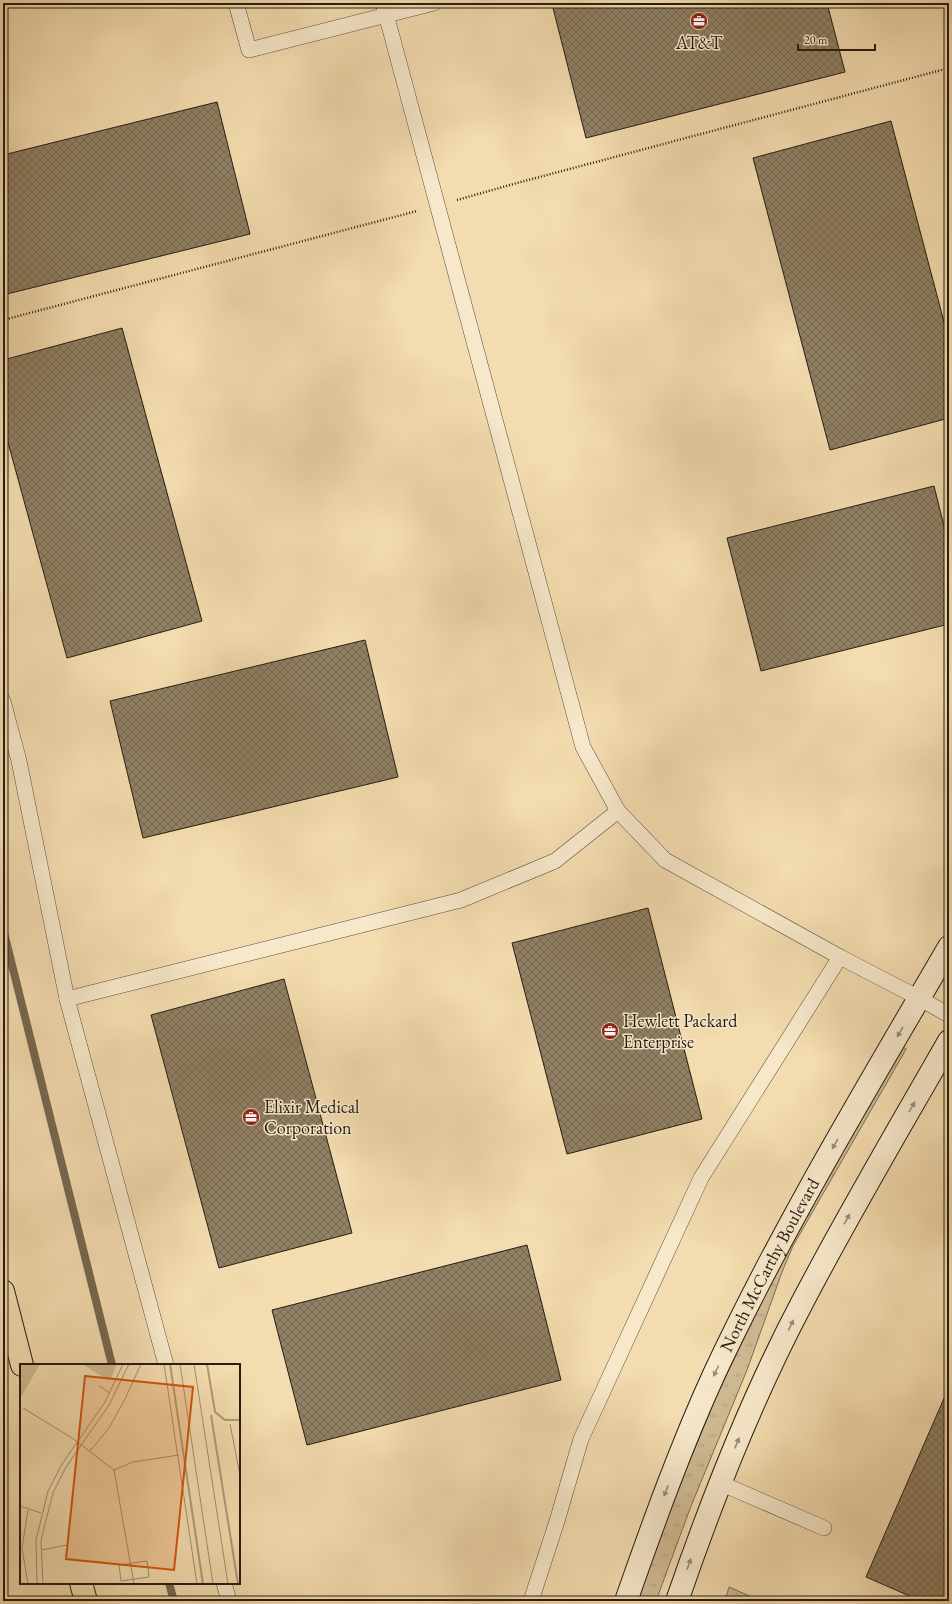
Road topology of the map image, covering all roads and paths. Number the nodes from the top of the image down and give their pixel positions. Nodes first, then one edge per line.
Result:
1 (236, 3) edge
2 (434, 3) edge
3 (384, 9) edge
4 (949, 68) edge
5 (438, 206) junction
6 (3, 320) edge
7 (3, 701) edge
8 (618, 810) junction
9 (949, 947) edge
10 (840, 957) junction
11 (920, 998) junction
12 (67, 999) junction
13 (949, 1015) edge
14 (949, 1042) edge
15 (3, 1291) edge
16 (22, 1364) edge
17 (166, 1364) edge
18 (720, 1483) junction
19 (824, 1528) dead end
20 (81, 1584) edge
21 (224, 1584) edge
22 (86, 1601) edge
23 (229, 1601) edge
24 (531, 1601) edge
25 (626, 1601) edge
26 (677, 1601) edge

1 - 3 lane
2 - 3 lane
3 - 5 lane
4 - 5 path
5 - 6 path
5 - 8 lane
7 - 12 lane
8 - 10 lane
8 - 12 lane
9 - 11 main road, North McCarthy Boulevard
10 - 11 lane
10 - 24 lane
11 - 13 lane
11 -> 25 main road, North McCarthy Boulevard
12 - 17 lane
18 -> 14 main road
15 - 16 highway
18 - 19 lane
26 -> 18 main road
20 - 22 highway
21 - 23 lane

